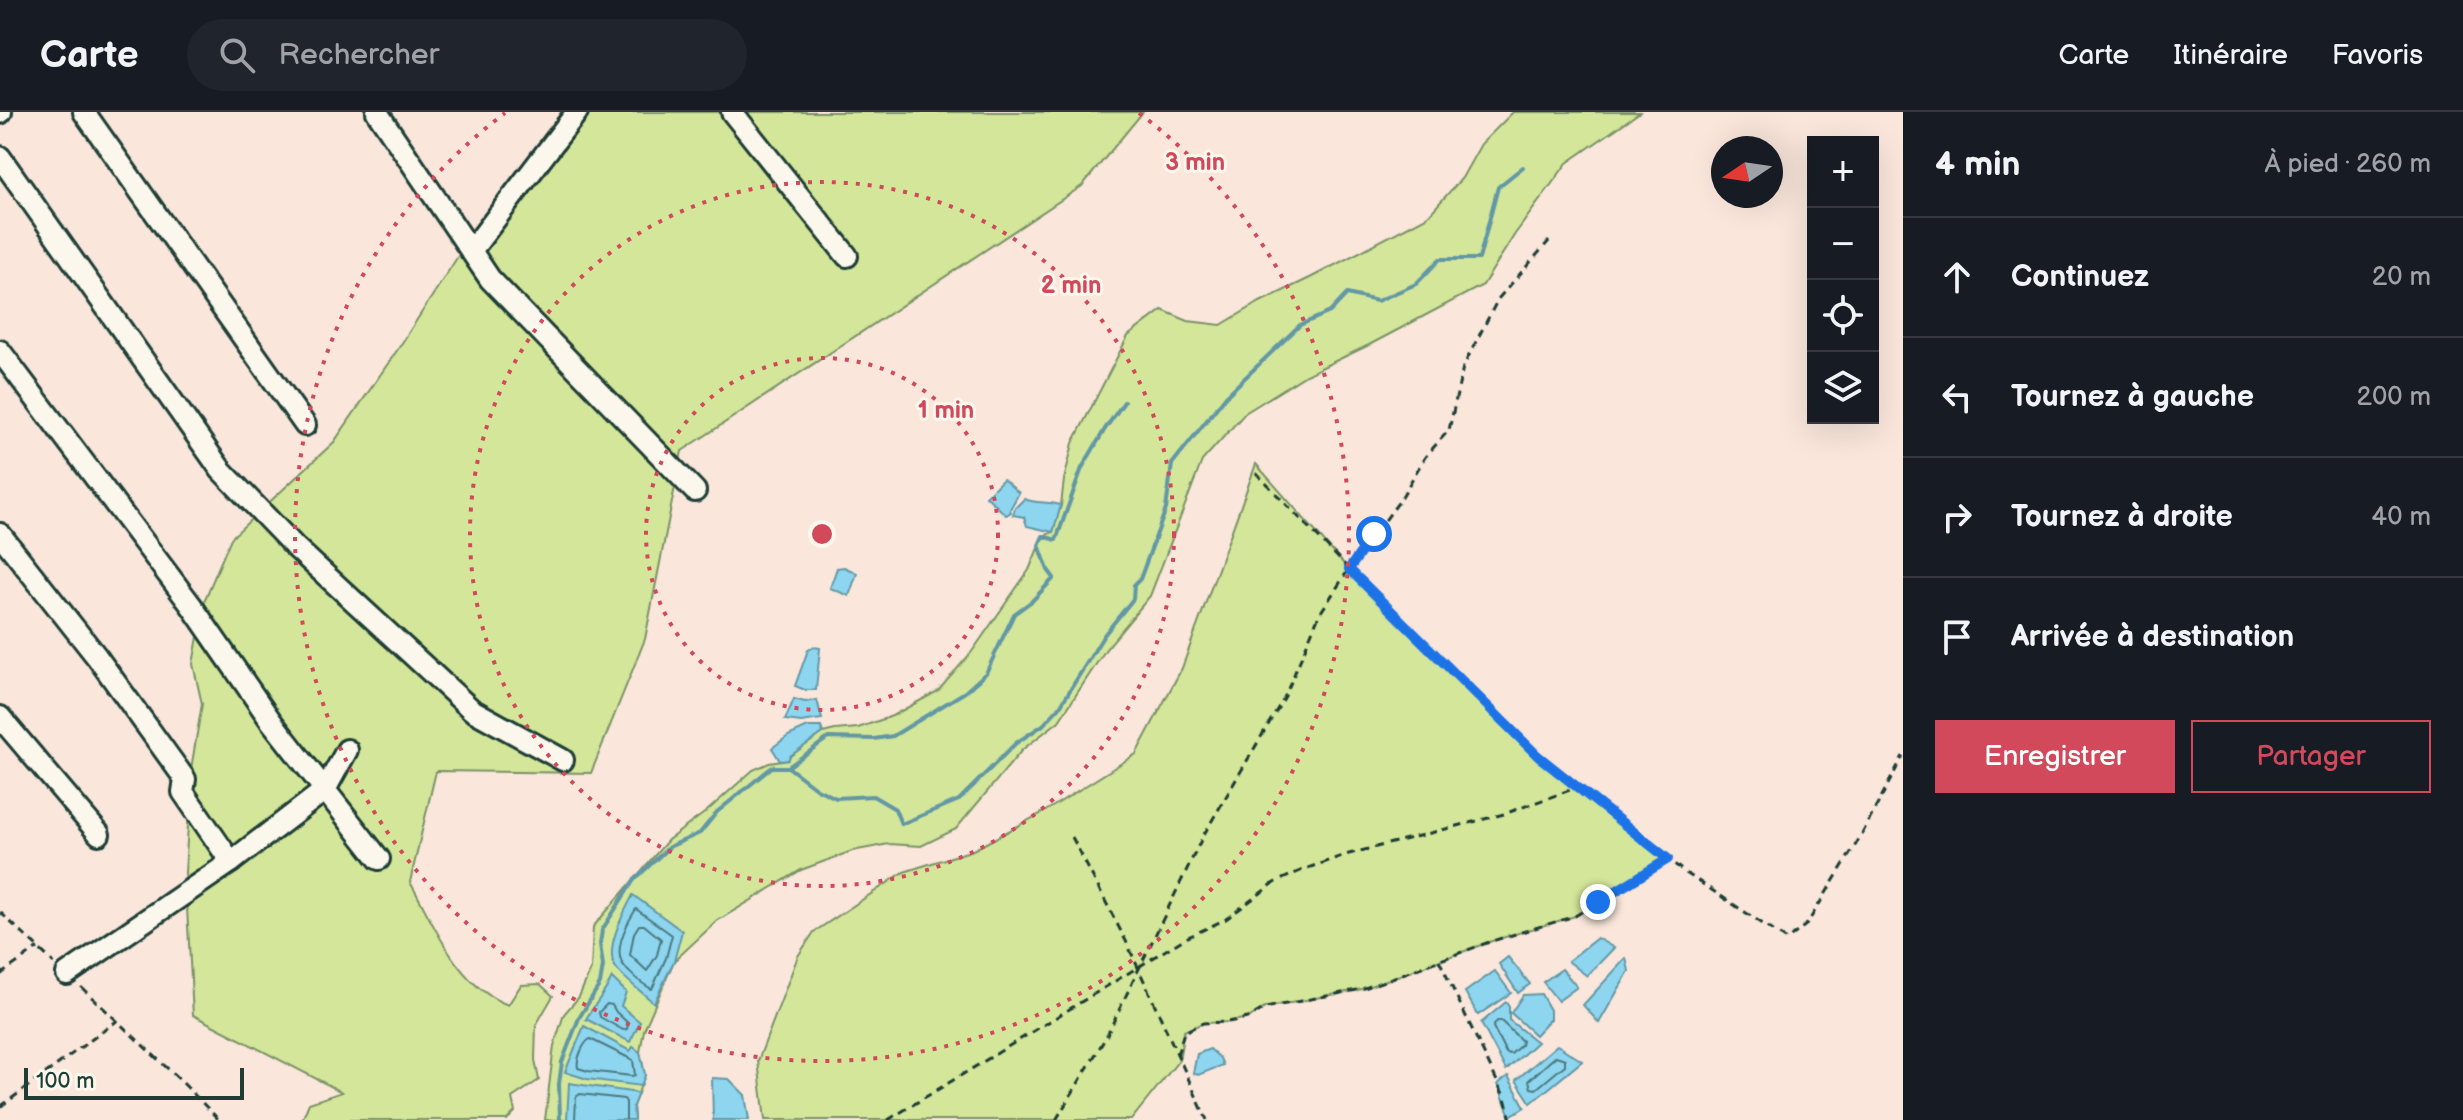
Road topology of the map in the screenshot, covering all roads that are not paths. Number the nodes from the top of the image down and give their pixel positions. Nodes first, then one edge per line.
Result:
1 (84, 112) edge
2 (377, 112) edge
3 (577, 112) edge
4 (732, 112) edge
5 (0, 157) edge
6 (471, 251) junction
7 (847, 256) dead end
8 (0, 351) edge
9 (305, 425) dead end
10 (695, 491) dead end
11 (0, 534) edge
12 (0, 717) edge
13 (347, 750) dead end
14 (563, 760) dead end
15 (325, 790) junction
16 (99, 834) dead end
17 (379, 859) dead end
18 (231, 862) junction
19 (67, 974) road end

1 - 9 street
2 - 6 street
3 - 6 street
4 - 7 street
5 - 14 street
6 - 10 street
8 - 15 street
11 - 18 street
12 - 16 street
13 - 15 street
15 - 17 street
15 - 18 street
18 - 19 street

